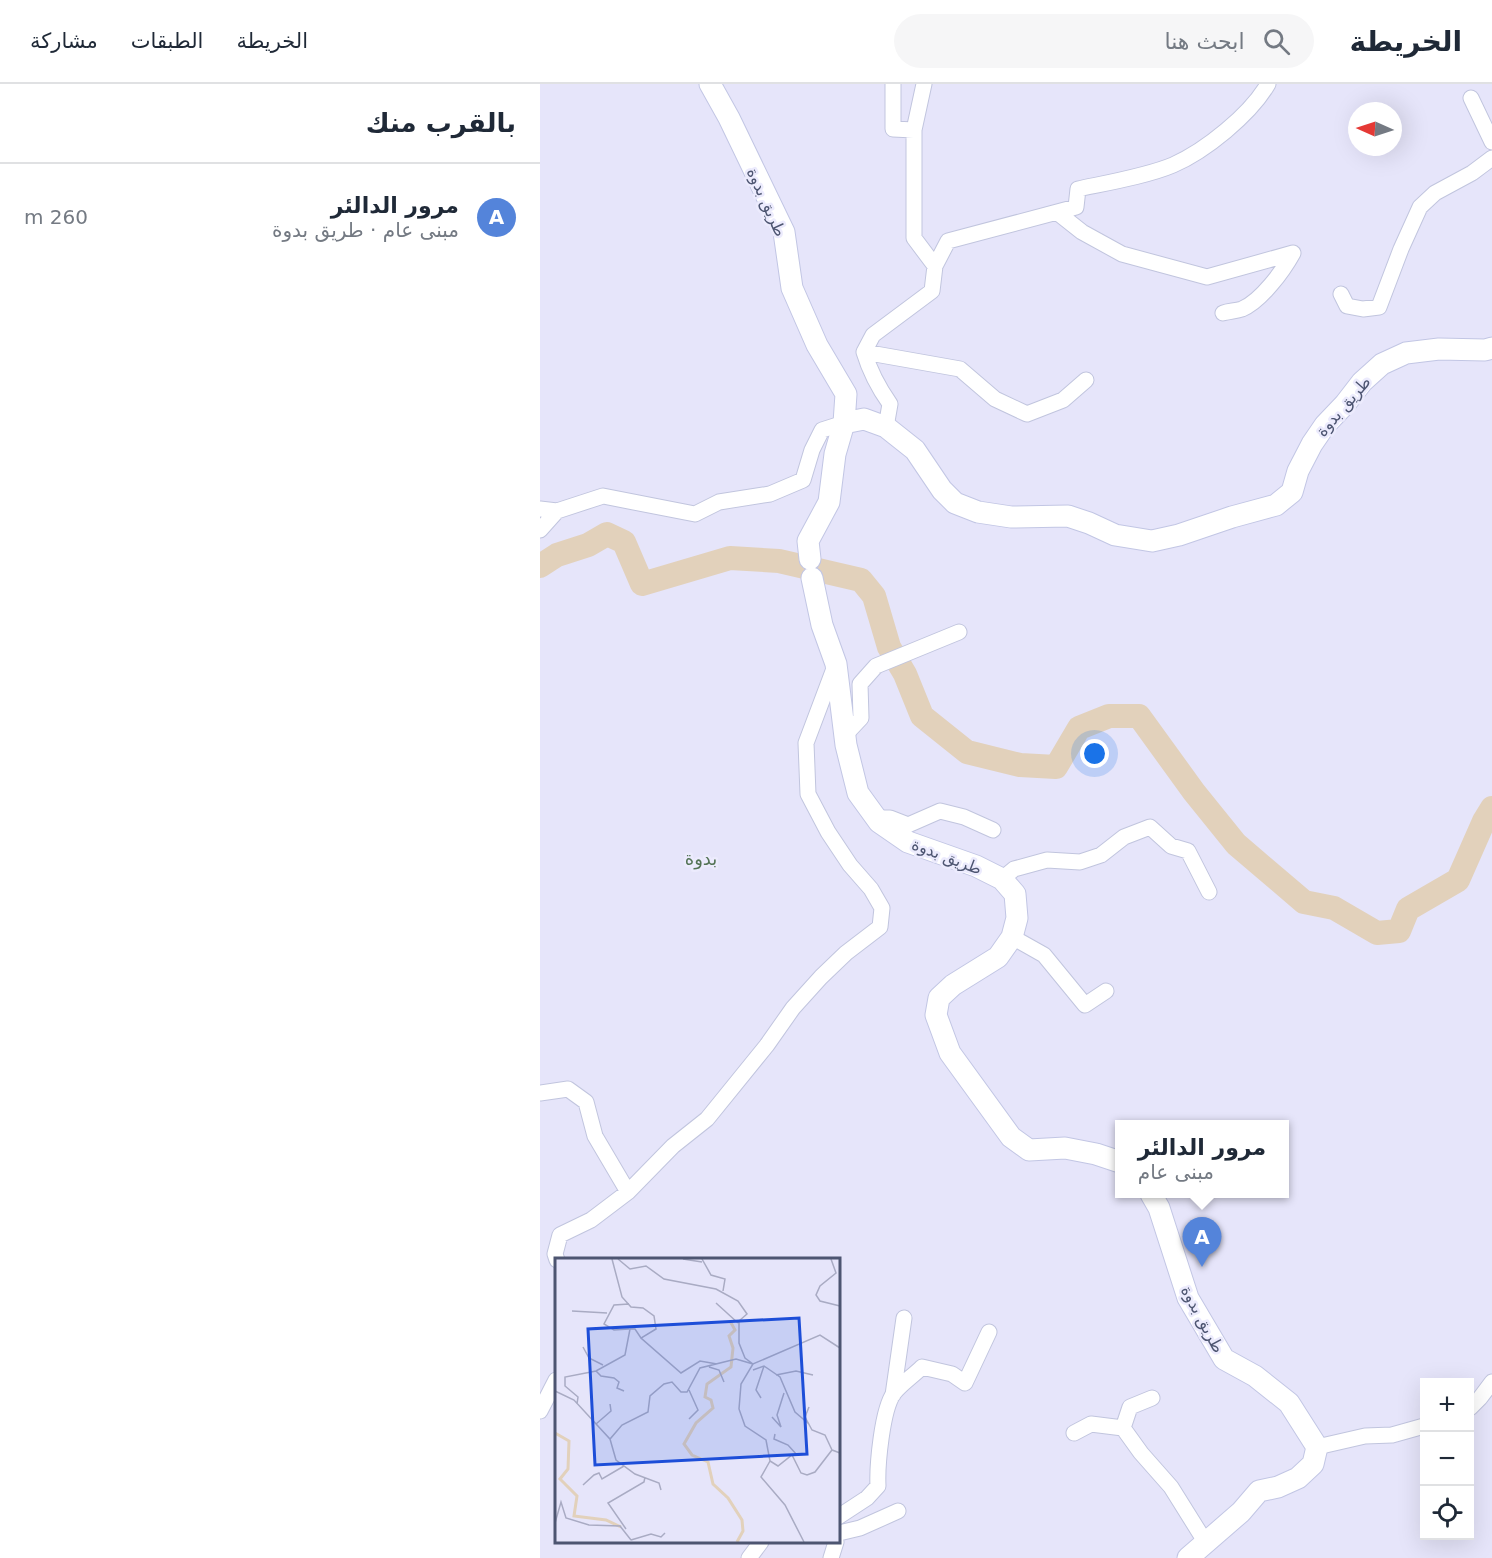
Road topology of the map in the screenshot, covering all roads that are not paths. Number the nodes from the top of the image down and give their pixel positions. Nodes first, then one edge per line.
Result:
1 (710, 84) edge
2 (893, 84) edge
3 (924, 84) edge
4 (1268, 84) edge
5 (1471, 98) dead end
6 (914, 130) junction
7 (1492, 142) edge
8 (1492, 158) edge
9 (1058, 213) junction
10 (935, 266) junction
11 (1341, 294) dead end
12 (1223, 313) dead end
13 (1492, 348) edge
14 (864, 352) junction
15 (1086, 380) dead end
16 (844, 423) junction
17 (886, 427) junction
18 (540, 509) edge
19 (557, 511) junction
20 (540, 530) edge
21 (959, 632) dead end
22 (836, 664) junction
23 (845, 735) junction
24 (875, 818) junction
25 (993, 830) dead end
26 (1002, 879) junction
27 (1209, 892) dead end
28 (1012, 937) junction
29 (1106, 991) dead end
30 (540, 1093) edge
31 (1115, 1161) edge
32 (628, 1192) junction
33 (1153, 1198) edge
34 (556, 1258) edge
35 (904, 1318) dead end
36 (989, 1332) dead end
37 (555, 1382) edge
38 (1492, 1382) edge
39 (893, 1395) junction
40 (1152, 1398) dead end
41 (1474, 1404) edge
42 (540, 1411) edge
43 (1420, 1427) edge
44 (1123, 1428) junction
45 (1074, 1433) dead end
46 (1317, 1447) junction
47 (898, 1511) dead end
48 (840, 1516) edge
49 (840, 1533) edge
50 (760, 1543) edge
51 (836, 1543) edge
52 (1206, 1543) junction
53 (749, 1558) edge
54 (831, 1558) edge
55 (1188, 1558) edge

1 - 16 street, طريق بدوة
2 - 6 street
3 - 6 street
4 - 9 street
5 - 7 street
6 - 10 street
8 - 11 street
9 - 10 street
9 - 12 street
10 - 14 street
13 - 17 street, طريق بدوة
14 - 15 street
14 - 17 street
16 - 17 street, طريق بدوة
16 - 19 street
16 - 22 street, طريق بدوة
18 - 19 street
19 - 20 street
21 - 23 street
22 - 23 street, طريق بدوة
22 - 32 street
23 - 24 street, طريق بدوة
24 - 25 street
24 - 26 street, طريق بدوة
26 - 27 street
26 - 28 street, طريق بدوة
28 - 29 street
28 - 31 street
30 - 32 street
32 - 34 street
33 - 46 street, طريق بدوة
35 - 39 street
36 - 39 street
37 - 42 street
38 - 41 street
39 - 48 street
40 - 44 street
43 - 46 street
44 - 45 street
44 - 52 street
46 - 52 street
47 - 49 street
50 - 53 street
51 - 54 street
52 - 55 street

